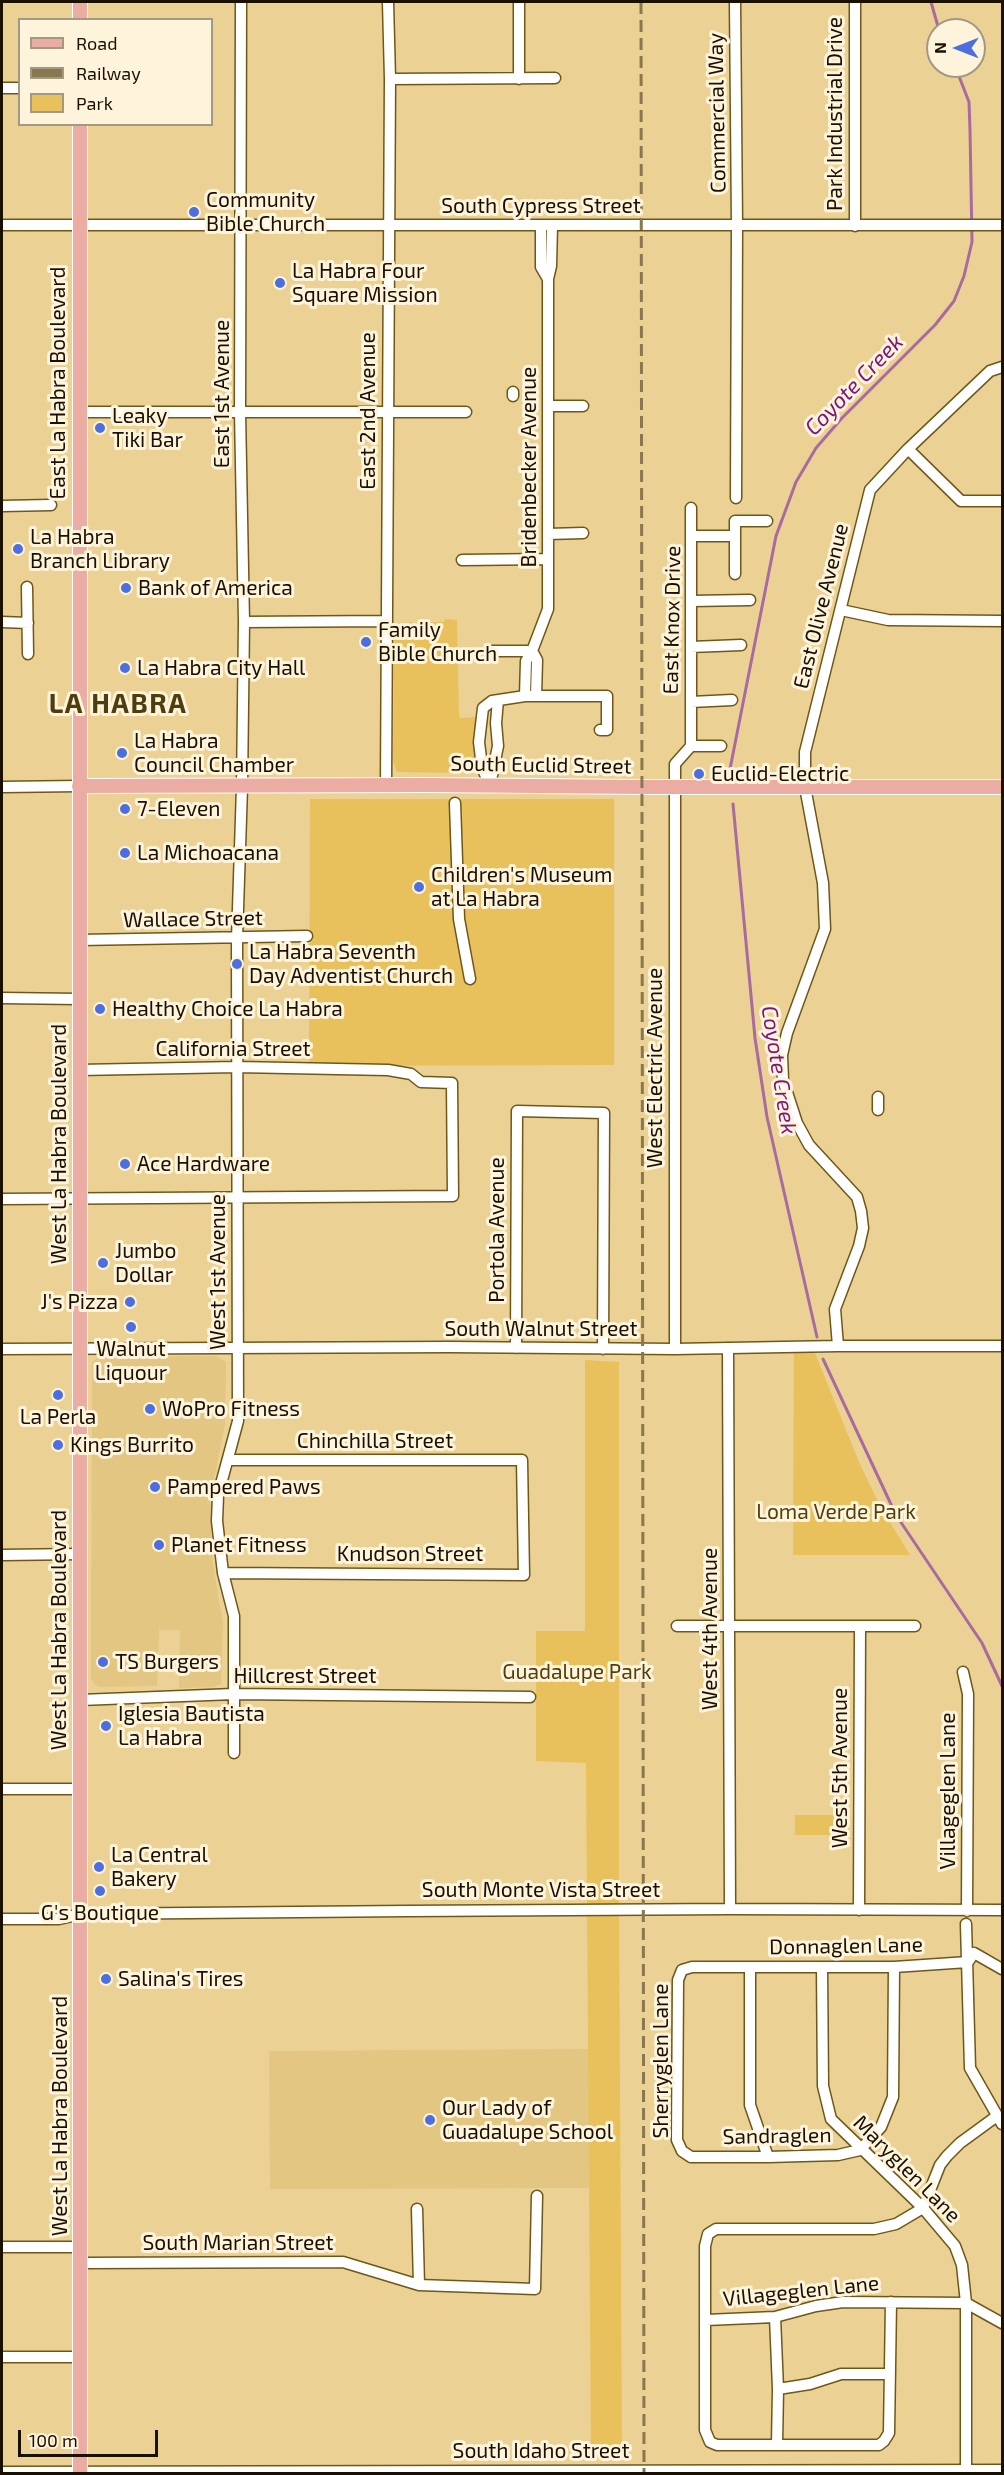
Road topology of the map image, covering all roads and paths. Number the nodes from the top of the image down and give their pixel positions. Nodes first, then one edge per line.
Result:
1 (80, 2) edge
2 (241, 2) edge
3 (388, 2) edge
4 (519, 2) edge
5 (735, 2) edge
6 (855, 2) edge
7 (80, 18) edge
8 (555, 78) dead end
9 (519, 79) junction
10 (390, 80) junction
11 (2, 88) edge
12 (18, 88) edge
13 (80, 126) edge
14 (2, 225) edge
15 (79, 225) junction
16 (241, 225) junction
17 (388, 225) junction
18 (541, 225) junction
19 (552, 225) junction
20 (737, 225) junction
21 (855, 225) junction
22 (1002, 225) edge
23 (548, 279) junction
24 (1002, 367) edge
25 (548, 406) junction
26 (583, 406) dead end
27 (387, 411) junction
28 (80, 412) junction
29 (240, 412) junction
30 (466, 412) dead end
31 (908, 449) junction
32 (736, 498) dead end
33 (1002, 501) edge
34 (51, 505) dead end
35 (2, 506) edge
36 (691, 508) dead end
37 (767, 521) dead end
38 (583, 533) dead end
39 (548, 534) junction
40 (691, 536) junction
41 (735, 536) junction
42 (548, 559) junction
43 (462, 560) dead end
44 (735, 574) dead end
45 (27, 587) dead end
46 (750, 600) dead end
47 (691, 601) junction
48 (841, 610) junction
49 (387, 621) junction
50 (1002, 621) edge
51 (2, 622) edge
52 (28, 622) junction
53 (244, 622) junction
54 (741, 645) dead end
55 (691, 647) junction
56 (491, 651) dead end
57 (532, 651) junction
58 (28, 654) dead end
59 (531, 696) junction
60 (498, 700) junction
61 (732, 700) dead end
62 (691, 702) junction
63 (600, 730) dead end
64 (691, 746) junction
65 (721, 746) dead end
66 (386, 785) junction
67 (79, 786) junction
68 (242, 786) junction
69 (490, 786) junction
70 (675, 787) junction
71 (805, 787) junction
72 (1002, 787) edge
73 (2, 788) edge
74 (455, 803) dead end
75 (306, 936) dead end
76 (237, 939) junction
77 (79, 940) junction
78 (470, 978) dead end
79 (2, 998) edge
80 (80, 999) junction
81 (237, 1066) junction
82 (80, 1070) junction
83 (878, 1097) dead end
84 (878, 1110) dead end
85 (237, 1197) junction
86 (80, 1198) junction
87 (2, 1199) edge
88 (838, 1346) junction
89 (1002, 1346) edge
90 (516, 1348) junction
91 (728, 1348) junction
92 (2, 1349) edge
93 (80, 1349) junction
94 (237, 1349) junction
95 (603, 1349) junction
96 (675, 1349) junction
97 (229, 1460) junction
98 (80, 1554) junction
99 (2, 1555) edge
100 (224, 1573) junction
101 (524, 1575) joint
102 (676, 1626) dead end
103 (730, 1626) junction
104 (860, 1626) junction
105 (915, 1626) dead end
106 (963, 1672) dead end
107 (234, 1694) junction
108 (530, 1696) dead end
109 (80, 1700) junction
110 (234, 1753) dead end
111 (2, 1789) edge
112 (80, 1789) junction
113 (730, 1909) junction
114 (859, 1910) junction
115 (1002, 1910) edge
116 (967, 1911) junction
117 (81, 1914) junction
118 (2, 1919) edge
119 (966, 1924) dead end
120 (968, 1962) junction
121 (894, 1966) junction
122 (750, 1967) junction
123 (822, 1968) junction
124 (682, 1970) joint
125 (1002, 1970) edge
126 (1000, 2120) edge
127 (860, 2150) junction
128 (682, 2151) joint
129 (768, 2157) junction
130 (537, 2196) dead end
131 (923, 2208) junction
132 (417, 2209) dead end
133 (2, 2247) edge
134 (81, 2247) junction
135 (81, 2264) junction
136 (419, 2285) junction
137 (891, 2302) junction
138 (966, 2303) junction
139 (775, 2317) junction
140 (706, 2320) junction
141 (1002, 2323) edge
142 (2, 2357) edge
143 (81, 2357) junction
144 (890, 2374) junction
145 (777, 2390) junction
146 (777, 2444) junction
147 (966, 2470) junction
148 (1002, 2470) edge
149 (2, 2472) edge
150 (309, 2472) edge
151 (473, 2472) edge
152 (853, 2472) edge
153 (80, 2473) edge

1 - 7 main road
2 - 16 street, East 1st Avenue
3 - 10 street, East 2nd Avenue
4 - 9 street
5 - 20 street, Commercial Way
6 - 21 street, Park Industrial Drive
8 - 9 street
9 - 10 street
10 - 17 street, East 2nd Avenue
11 - 12 street
13 - 15 main road, East La Habra Boulevard
14 - 15 street, South Cypress Street
15 - 16 street, South Cypress Street
15 - 28 main road, East La Habra Boulevard
16 - 17 street, South Cypress Street
16 - 29 street, East 1st Avenue
17 - 18 street, South Cypress Street
17 - 27 street, East 2nd Avenue
18 - 19 street, South Cypress Street
18 - 23 street, Bridenbecker Avenue
19 - 20 street, South Cypress Street
19 - 23 street, Bridenbecker Avenue
20 - 21 street, South Cypress Street
20 - 32 street, Commercial Way
21 - 22 street, South Cypress Street
23 - 25 street, Bridenbecker Avenue
24 - 31 street, East Olive Avenue
25 - 26 street
25 - 39 street, Bridenbecker Avenue
27 - 29 street
27 - 30 street
27 - 49 street, East 2nd Avenue
28 - 29 street
28 - 67 main road, East La Habra Boulevard
29 - 53 street, East 1st Avenue
31 - 33 street
31 - 48 street, East Olive Avenue
34 - 35 street
36 - 40 street
37 - 41 street
38 - 39 street
39 - 42 street, Bridenbecker Avenue
40 - 41 street, East Knox Drive
40 - 47 street, East Knox Drive
41 - 44 street
42 - 43 street
42 - 57 street, Bridenbecker Avenue
45 - 52 street
46 - 47 street
47 - 55 street, East Knox Drive
48 - 50 street
48 - 71 street, East Olive Avenue
49 - 53 street
49 - 66 street, East 2nd Avenue
51 - 52 street
52 - 58 street
53 - 68 street, East 1st Avenue
54 - 55 street
55 - 62 street, East Knox Drive
56 - 57 street
57 - 59 street, Bridenbecker Avenue
59 - 60 street
59 - 63 street
60 - 69 street
60 - 69 street
61 - 62 street
62 - 64 street, East Knox Drive
64 - 65 street
64 - 70 street
66 - 68 main road, South Euclid Street
66 - 69 main road, South Euclid Street
67 - 68 main road, South Euclid Street
67 - 73 street
67 - 77 main road, West La Habra Boulevard
68 - 76 street, West 1st Avenue
69 - 70 main road, South Euclid Street
70 - 71 main road, South Euclid Street
70 - 96 street, West Electric Avenue
71 - 72 main road, South Euclid Street
71 - 88 street, East Olive Avenue
74 - 78 street
75 - 76 street, Wallace Street
76 - 77 street, Wallace Street
76 - 81 street, West 1st Avenue
77 - 80 main road, West La Habra Boulevard
79 - 80 street
80 - 82 main road, West La Habra Boulevard
81 - 82 street, California Street
81 - 85 street, West 1st Avenue
81 - 85 street, California Street
82 - 86 main road, West La Habra Boulevard
83 - 84 street
85 - 86 street
85 - 94 street, West 1st Avenue
86 - 87 street
86 - 93 main road, West La Habra Boulevard
88 - 89 street, South Walnut Street
88 - 91 street, South Walnut Street
90 - 94 street, South Walnut Street
90 - 95 street, South Walnut Street
90 - 95 street, Portola Avenue
91 - 96 street, South Walnut Street
91 - 103 street, West 4th Avenue
92 - 93 street, South Walnut Street
93 - 94 street, South Walnut Street
93 - 98 main road, West La Habra Boulevard
94 - 97 street, West 1st Avenue
95 - 96 street, South Walnut Street
97 - 100 street, West 1st Avenue
97 - 101 street, Chinchilla Street
98 - 99 street
98 - 109 main road, West La Habra Boulevard
100 - 101 street, Knudson Street
100 - 107 street, West 1st Avenue
102 - 103 street
103 - 104 street
103 - 113 street, West 4th Avenue
104 - 105 street
104 - 114 street, West 5th Avenue
106 - 116 street, Villageglen Lane
107 - 108 street, Hillcrest Street
107 - 109 street, Hillcrest Street
107 - 110 street, West 1st Avenue
109 - 112 main road, West La Habra Boulevard
111 - 112 street
112 - 117 main road, West La Habra Boulevard
113 - 114 street, South Monte Vista Street
113 - 117 street, South Monte Vista Street
114 - 116 street, South Monte Vista Street
115 - 116 street, South Monte Vista Street
117 - 118 street, South Monte Vista Street
117 - 134 main road, West La Habra Boulevard
119 - 120 street
120 - 121 street, Donnaglen Lane
120 - 125 street, Donnaglen Lane
120 - 126 street
121 - 123 street, Donnaglen Lane
121 - 127 street, Sandraglen
122 - 123 street, Donnaglen Lane
122 - 124 street, Donnaglen Lane
122 - 129 street
123 - 127 street, Maryglen Lane
124 - 128 street, Sherryglen Lane
126 - 131 street
127 - 129 street, Sandraglen
127 - 131 street, Maryglen Lane
128 - 129 street, Sandraglen
130 - 136 street, South Marian Street
131 - 138 street, Maryglen Lane
131 - 140 street
132 - 136 street
133 - 134 street
134 - 135 main road, West La Habra Boulevard
135 - 136 street, South Marian Street
135 - 143 main road, West La Habra Boulevard
137 - 138 street, Villageglen Lane
137 - 139 street, Villageglen Lane
137 - 144 street
138 - 141 street, Villageglen Lane
138 - 147 street, Maryglen Lane
139 - 140 street, Villageglen Lane
139 - 145 street
140 - 146 street
142 - 143 street
143 - 153 main road, West La Habra Boulevard
144 - 145 street
144 - 146 street
145 - 146 street
147 - 148 street, South Idaho Street
147 - 152 street, South Idaho Street
149 - 153 street, South Idaho Street
150 - 151 street, South Idaho Street
150 - 153 street, South Idaho Street
151 - 152 street, South Idaho Street

